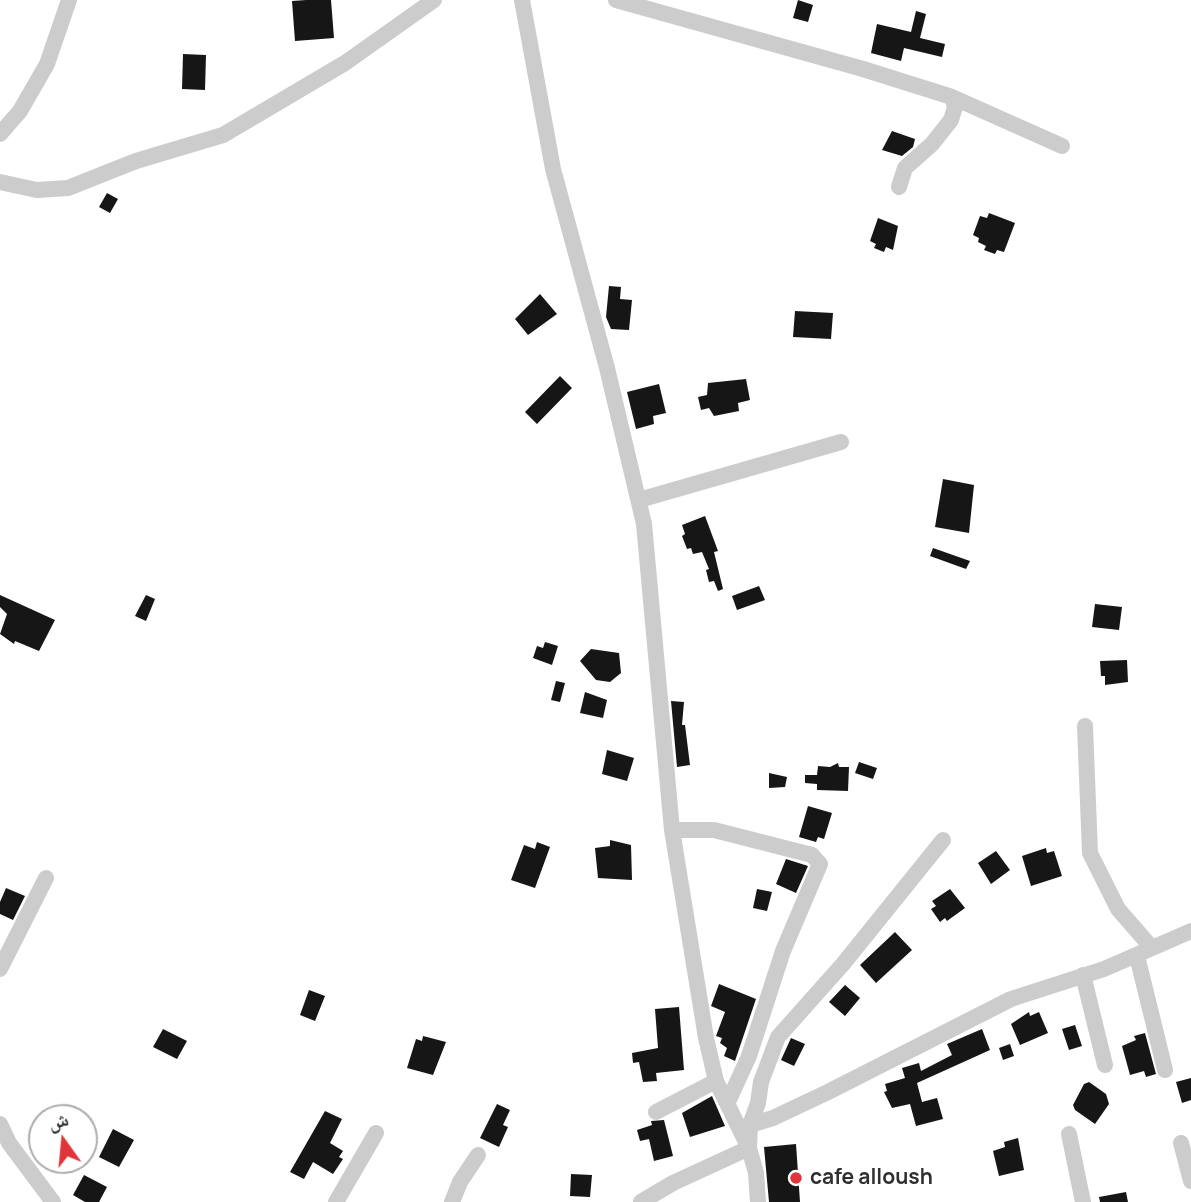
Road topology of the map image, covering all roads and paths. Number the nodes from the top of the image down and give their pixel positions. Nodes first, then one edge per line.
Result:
1 (69, 0) edge
2 (434, 0) edge
3 (522, 0) edge
4 (616, 0) edge
5 (952, 97) junction
6 (0, 134) edge
7 (1062, 146) dead end
8 (0, 182) edge
9 (899, 187) dead end
10 (841, 442) dead end
11 (639, 500) junction
12 (1085, 726) dead end
13 (672, 830) junction
14 (943, 840) dead end
15 (46, 878) dead end
16 (1191, 931) edge
17 (1145, 952) junction
18 (0, 969) edge
19 (1083, 975) junction
20 (1105, 1065) dead end
21 (1165, 1070) dead end
22 (716, 1081) junction
23 (727, 1102) junction
24 (656, 1112) dead end
25 (0, 1124) edge
26 (750, 1125) junction
27 (376, 1133) dead end
28 (1069, 1134) dead end
29 (1181, 1143) dead end
30 (749, 1148) junction
31 (478, 1155) dead end
32 (1191, 1181) edge
33 (53, 1202) edge
34 (336, 1202) edge
35 (452, 1202) edge
36 (640, 1202) edge
37 (758, 1202) edge
38 (1083, 1202) edge

1 - 6 street
2 - 8 street
3 - 11 street
4 - 5 street
5 - 7 street
5 - 9 street
10 - 11 street
11 - 13 street
12 - 17 street
13 - 22 street
13 - 23 street
14 - 26 street
15 - 18 street
16 - 17 street
17 - 19 street
17 - 21 street
19 - 20 street
19 - 26 street
22 - 23 street
22 - 24 street
23 - 30 street
25 - 33 street
26 - 30 street
27 - 34 street
28 - 38 street
29 - 32 street
30 - 36 street
30 - 37 street
31 - 35 street

